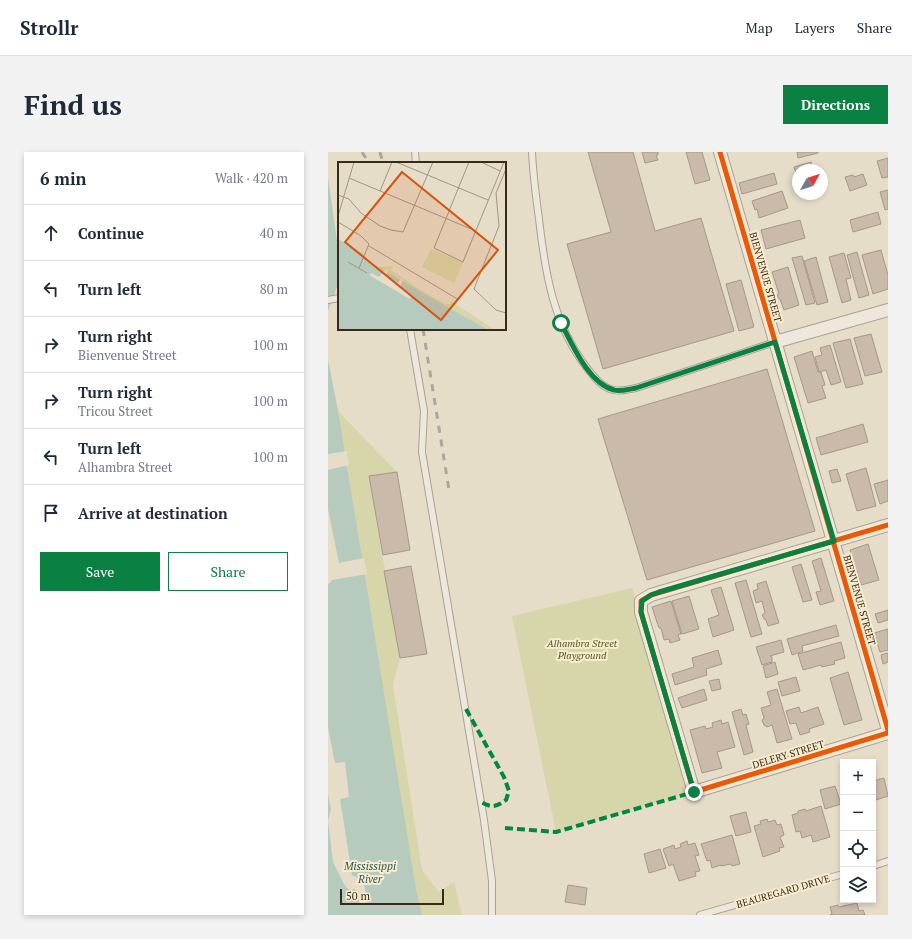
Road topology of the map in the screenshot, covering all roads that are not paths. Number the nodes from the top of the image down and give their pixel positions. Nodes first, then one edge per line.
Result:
1 (415, 152) edge
2 (532, 152) edge
3 (720, 152) edge
4 (416, 162) edge
5 (338, 298) edge
6 (328, 300) edge
7 (888, 310) edge
8 (410, 330) edge
9 (775, 342) junction
10 (888, 525) edge
11 (834, 541) junction
12 (888, 730) edge
13 (888, 733) edge
14 (888, 861) edge
15 (876, 865) edge
16 (840, 875) edge
17 (492, 915) edge
18 (700, 915) edge

1 - 4 lane
2 - 9 lane
3 - 9 street, BIENVENUE STREET
5 - 6 lane
7 - 9 street
8 - 17 lane
9 - 11 street, BIENVENUE STREET
10 - 11 street
11 - 12 street, BIENVENUE STREET
11 - 13 street, DELERY STREET
14 - 15 lane
16 - 18 lane, BEAUREGARD DRIVE

